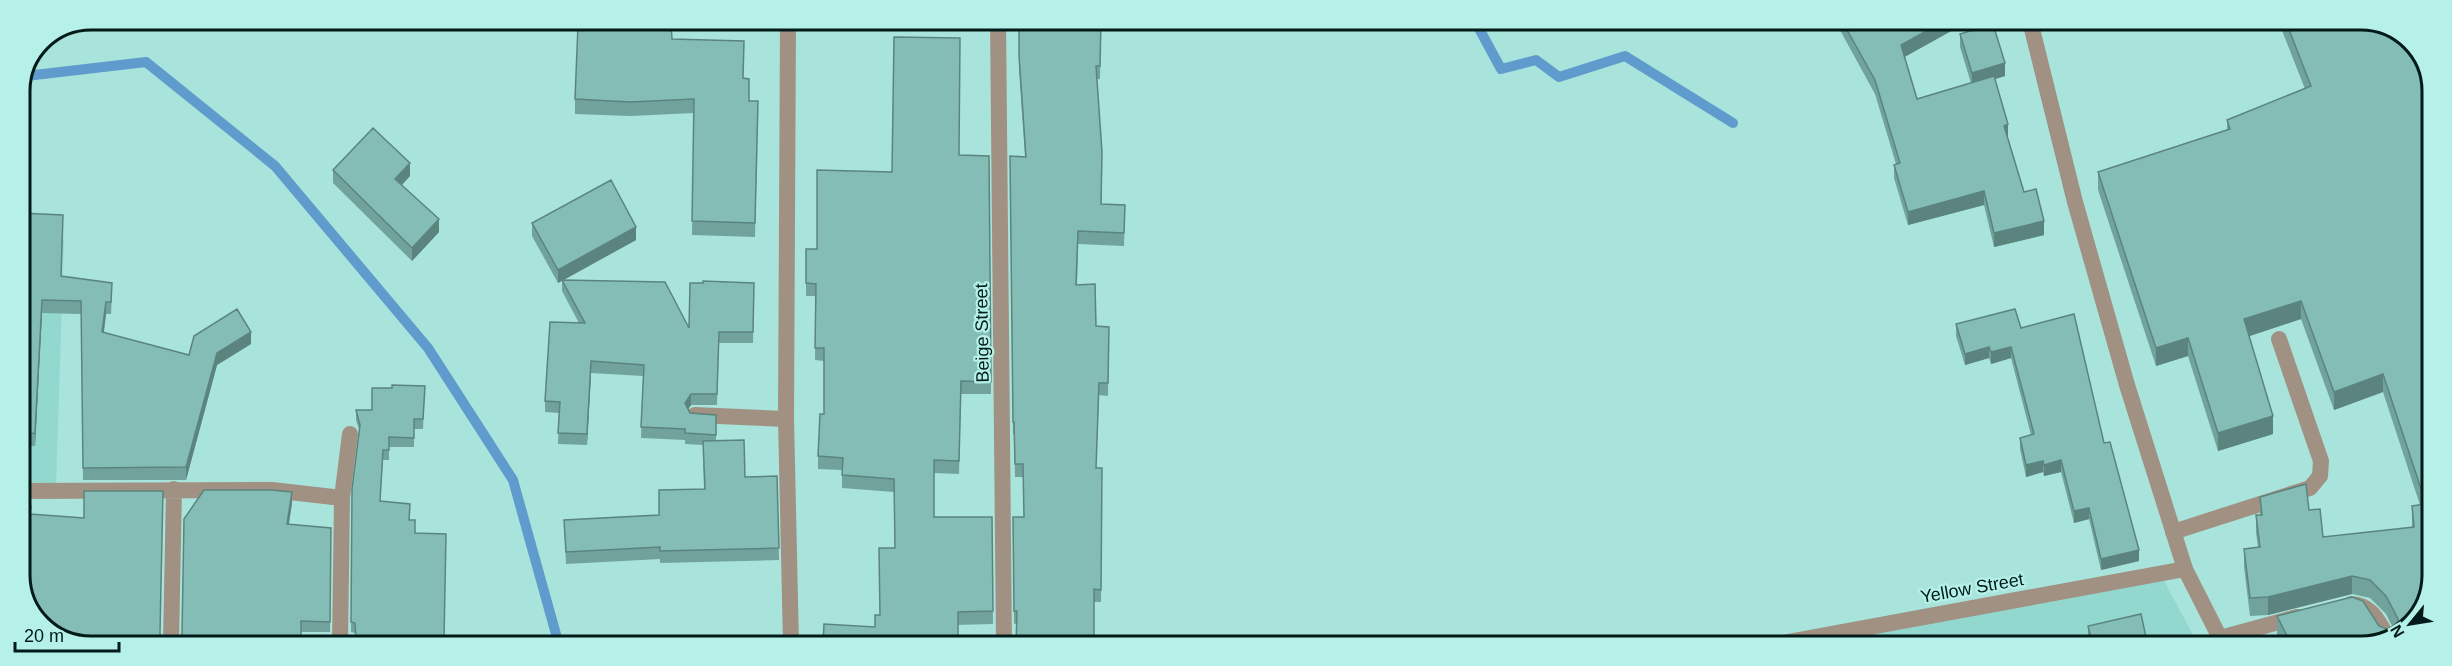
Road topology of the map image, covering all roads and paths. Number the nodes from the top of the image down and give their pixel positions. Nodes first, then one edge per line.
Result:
1 (788, 30) edge
2 (998, 30) edge
3 (2032, 30) edge
4 (2279, 339) dead end
5 (695, 415) edge
6 (786, 419) junction
7 (350, 434) dead end
8 (174, 489) junction
9 (30, 491) edge
10 (342, 498) junction
11 (2173, 531) junction
12 (2185, 569) junction
13 (2332, 607) edge
14 (2310, 614) edge
15 (2384, 632) edge
16 (171, 636) edge
17 (340, 636) edge
18 (791, 636) edge
19 (1004, 636) edge
20 (1820, 636) edge
21 (2219, 636) edge
22 (2241, 636) edge

1 - 6 street
2 - 19 street, Beige Street
3 - 11 street
4 - 11 street
5 - 6 street
6 - 18 street
7 - 10 street
8 - 9 street
8 - 10 street
8 - 16 street
10 - 17 street
11 - 12 street
12 - 20 street, Yellow Street
12 - 21 street
13 - 15 street
14 - 22 street

